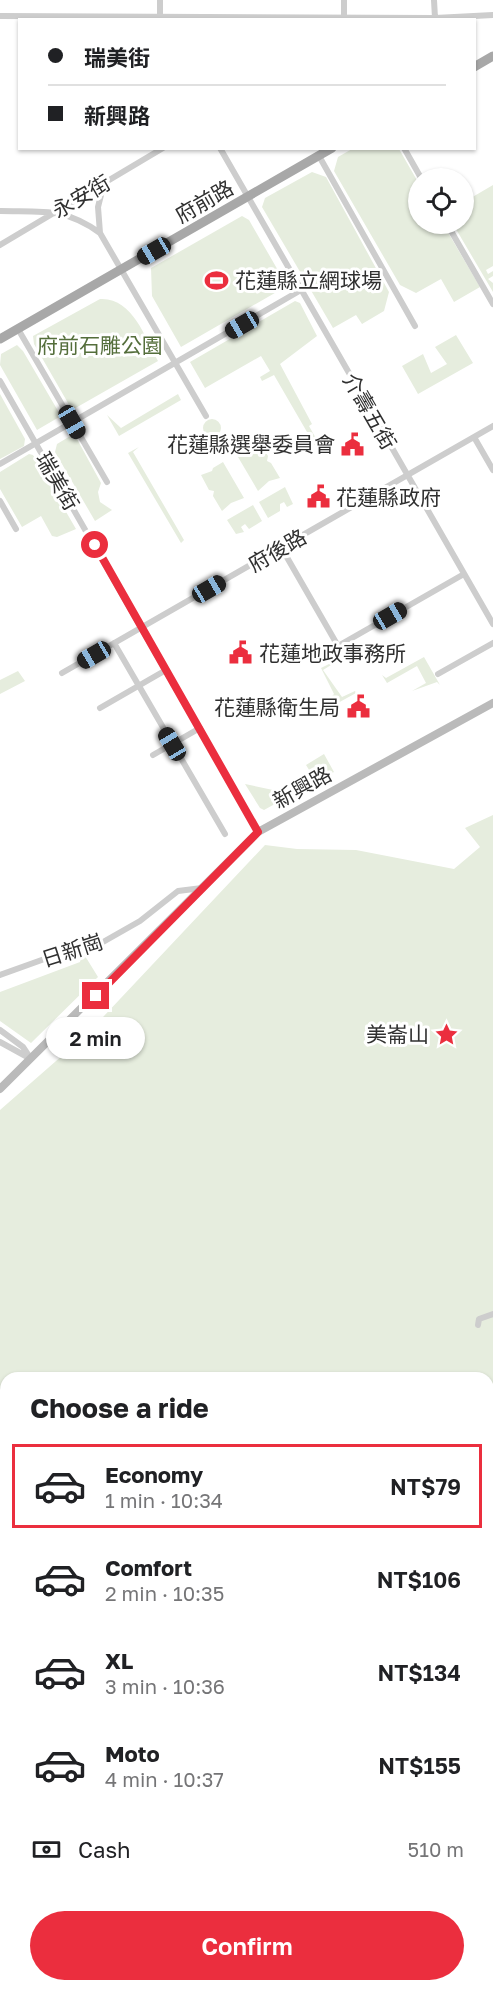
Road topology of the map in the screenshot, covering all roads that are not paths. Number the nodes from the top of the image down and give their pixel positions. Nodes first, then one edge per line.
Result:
1 (160, 0) edge
2 (344, 0) edge
3 (434, 0) edge
4 (493, 15) edge
5 (0, 16) edge
6 (160, 18) edge
7 (344, 18) edge
8 (435, 18) joint
9 (493, 56) edge
10 (476, 66) edge
11 (160, 150) edge
12 (221, 150) edge
13 (329, 150) edge
14 (405, 150) edge
15 (319, 156) junction
16 (415, 168) edge
17 (104, 183) junction
18 (247, 197) junction
19 (0, 212) edge
20 (55, 212) junction
21 (100, 233) junction
22 (453, 234) edge
23 (0, 245) edge
24 (121, 270) junction
25 (301, 291) junction
26 (493, 304) edge
27 (415, 326) dead end
28 (18, 329) junction
29 (0, 339) edge
30 (175, 363) junction
31 (0, 381) edge
32 (206, 416) dead end
33 (72, 422) junction
34 (493, 426) edge
35 (474, 437) junction
36 (36, 443) junction
37 (0, 464) edge
38 (493, 470) edge
39 (407, 475) junction
40 (107, 482) dead end
41 (0, 501) edge
42 (16, 529) dead end
43 (281, 547) junction
44 (464, 574) junction
45 (493, 624) edge
46 (142, 627) junction
47 (493, 643) edge
48 (114, 644) junction
49 (166, 670) junction
50 (62, 673) dead end
51 (438, 674) dead end
52 (138, 686) junction
53 (493, 703) edge
54 (100, 708) dead end
55 (200, 728) junction
56 (172, 744) junction
57 (153, 755) dead end
58 (258, 832) junction
59 (225, 834) dead end
60 (203, 888) junction
61 (0, 975) edge
62 (0, 1030) edge
63 (0, 1042) edge
64 (31, 1059) junction
65 (0, 1089) edge
66 (493, 1314) edge
67 (478, 1325) dead end

1 - 6 street
2 - 7 street
3 - 8 street
4 - 8 street
5 - 6 street
9 - 10 main road
11 - 17 street, 永安街
12 - 18 street, 介壽五街
13 - 15 main road, 府前路
14 - 16 street
15 - 18 main road, 府前路
15 - 27 street
17 - 20 street, 永安街
17 - 21 street
18 - 24 main road, 府前路
18 - 25 street, 介壽五街
19 - 20 street
20 - 21 street
20 - 23 street, 永安街
21 - 24 street
22 - 26 street
24 - 28 main road, 府前路
24 - 30 street
25 - 30 street
25 - 39 street, 介壽五街
28 - 29 main road, 府前路
28 - 33 street
30 - 32 street
30 - 33 street
31 - 36 street, 瑞美街
33 - 36 street
33 - 40 street
34 - 35 street, 府後路
35 - 38 street
35 - 39 street, 府後路
36 - 37 street
36 - 46 street, 瑞美街
39 - 43 street, 府後路
39 - 44 street, 介壽五街
41 - 42 street
43 - 44 street
43 - 46 street, 府後路
44 - 45 street, 介壽五街
46 - 48 street, 府後路
46 - 49 street, 瑞美街
47 - 51 street
48 - 50 street, 府後路
48 - 52 street
49 - 52 street
49 - 55 street, 瑞美街
52 - 54 street
52 - 56 street
53 - 58 street, 新興路
55 - 56 street
55 - 58 street, 瑞美街
56 - 57 street
56 - 59 street
58 - 60 street, 新興路
60 - 61 street, 日新崗
60 - 64 street, 新興路
62 - 64 street
63 - 64 street
64 - 65 street, 新興路
66 - 67 street

